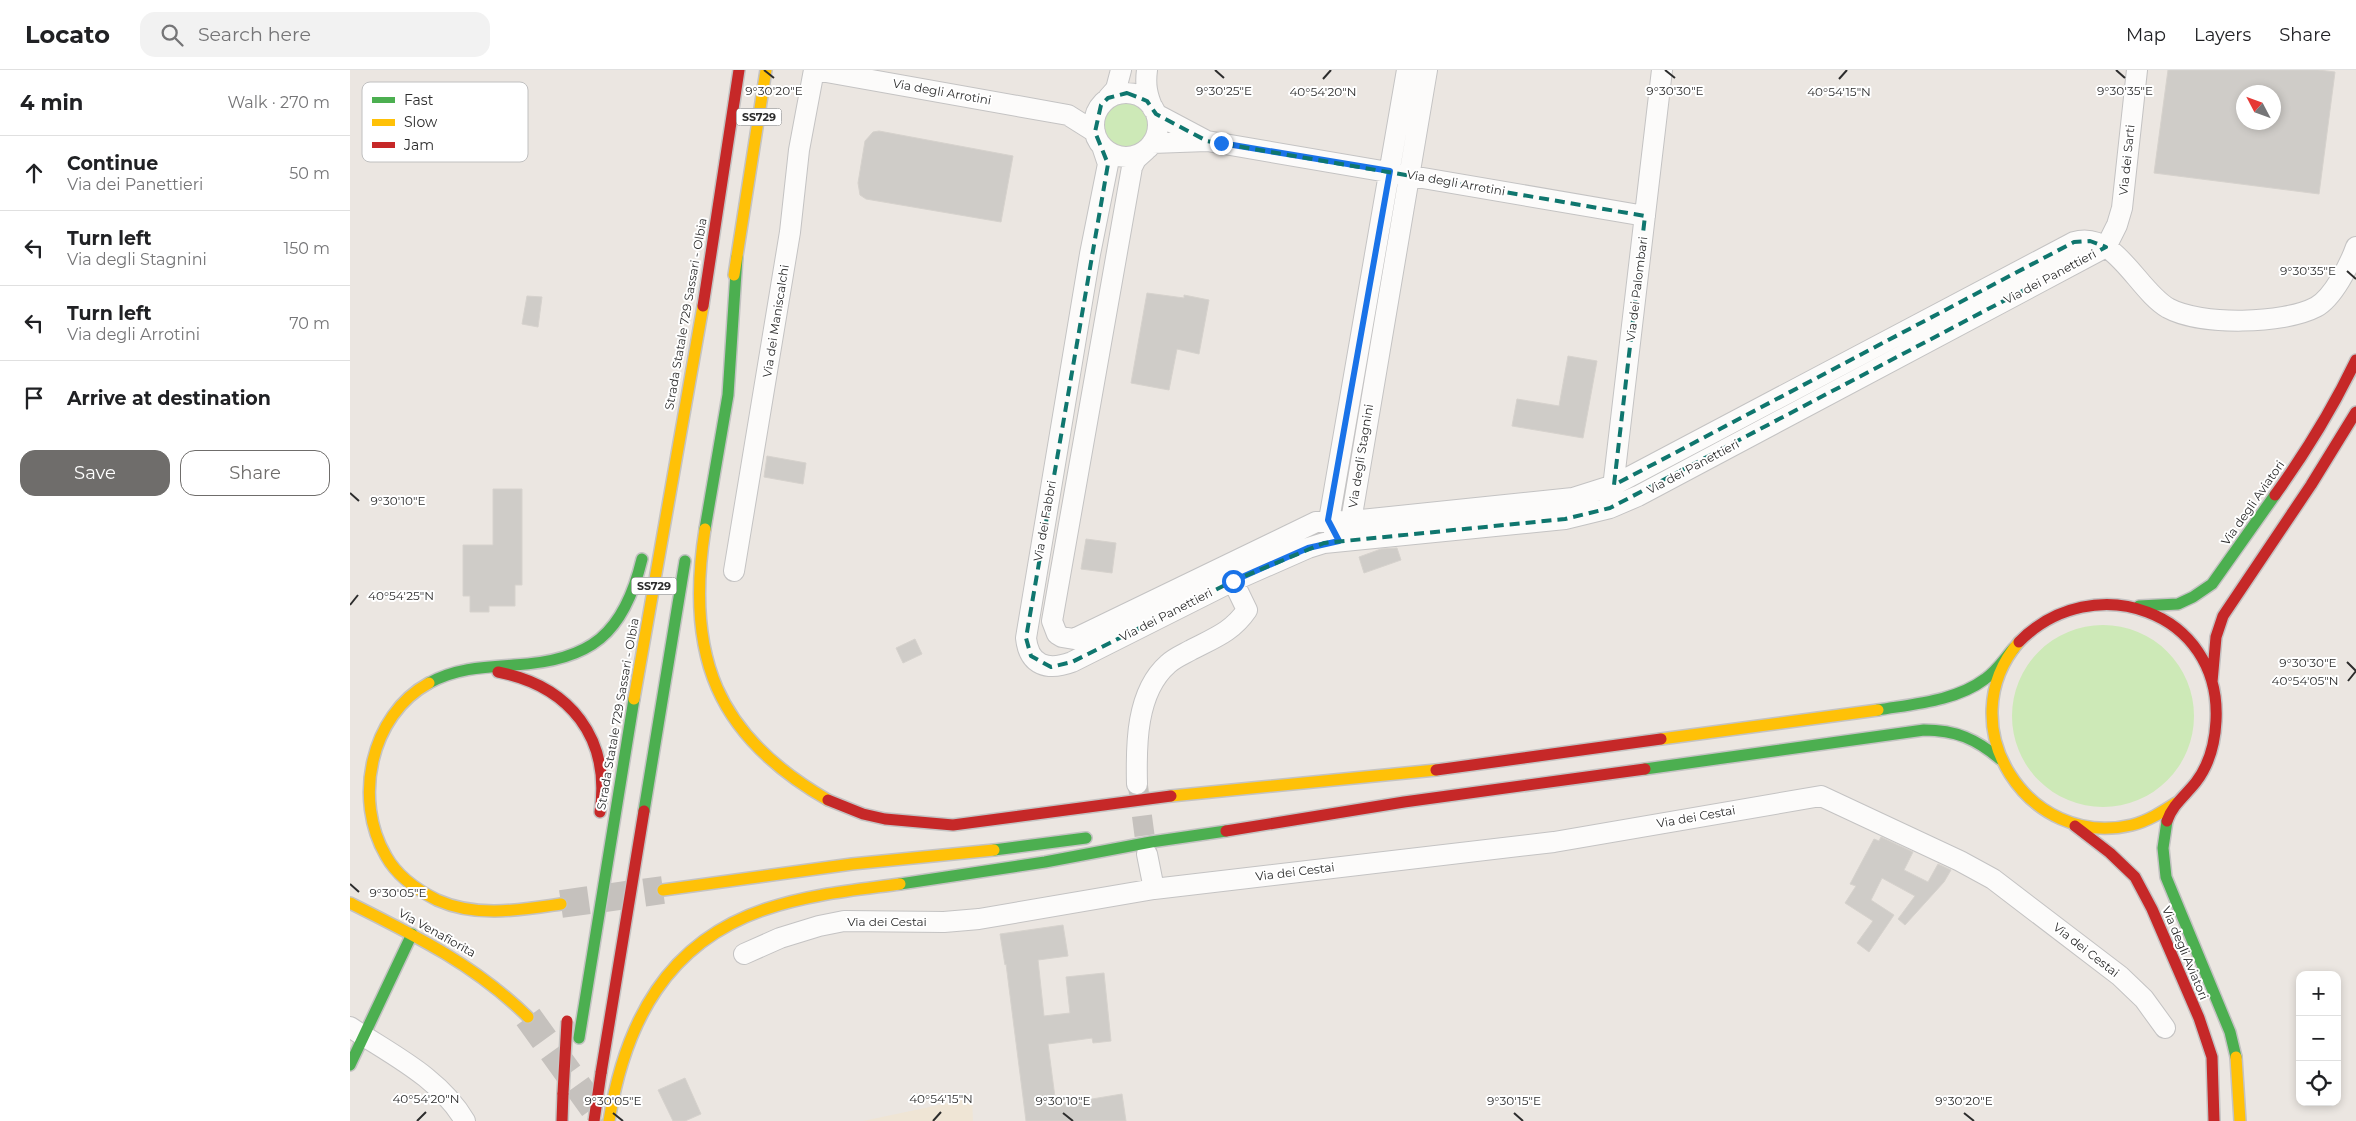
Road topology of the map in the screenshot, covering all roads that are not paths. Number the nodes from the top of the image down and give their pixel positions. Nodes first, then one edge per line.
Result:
1 (739, 70) edge
2 (766, 70) edge
3 (815, 70) edge
4 (1121, 70) edge
5 (1147, 70) edge
6 (1407, 70) edge
7 (1427, 70) edge
8 (1662, 70) edge
9 (2137, 70) edge
10 (1105, 102) junction
11 (1154, 112) junction
12 (1068, 115) junction
13 (1098, 139) junction
14 (1207, 140) junction
15 (1149, 146) junction
16 (1399, 173) junction
17 (1645, 216) junction
18 (2106, 247) junction
19 (2356, 248) edge
20 (737, 257) junction
21 (2356, 360) edge
22 (692, 361) junction
23 (717, 374) dead end
24 (1068, 386) junction
25 (1092, 390) junction
26 (2356, 412) edge
27 (1614, 485) junction
28 (659, 487) dead end
29 (1610, 508) junction
30 (1328, 520) junction
31 (1351, 521) junction
32 (1339, 541) junction
33 (645, 543) dead end
34 (687, 550) dead end
35 (734, 571) dead end
36 (1233, 581) junction
37 (2131, 606) junction
38 (1062, 637) joint
39 (2014, 648) junction
40 (1031, 656) joint
41 (477, 667) junction
42 (2212, 682) junction
43 (2000, 760) junction
44 (1413, 773) junction
45 (1137, 784) tunnel mouth
46 (1267, 798) dead end
47 (1404, 802) junction
48 (2176, 803) junction
49 (599, 821) dead end
50 (2074, 825) junction
51 (1064, 829) dead end
52 (1129, 834) dead end
53 (1101, 837) dead end
54 (1147, 854) tunnel mouth
55 (852, 864) junction
56 (1154, 889) junction
57 (663, 890) tunnel mouth
58 (350, 903) edge
59 (561, 904) tunnel mouth
60 (412, 934) junction
61 (744, 954) dead end
62 (567, 1015) dead end
63 (528, 1017) tunnel mouth
64 (2165, 1028) dead end
65 (357, 1032) edge
66 (350, 1065) edge
67 (566, 1098) junction
68 (465, 1121) edge
69 (562, 1121) edge
70 (566, 1121) edge
71 (594, 1121) edge
72 (609, 1121) edge
73 (2214, 1121) edge
74 (2240, 1121) edge

1 - 22 main road, Strada Statale 729 Sassari - Olbia / SS729
2 - 20 main road, SS729
3 - 12 street, Via degli Arrotini
3 - 35 street, Via dei Maniscalchi
4 - 10 street
5 - 11 street
6 - 16 street
7 - 16 street
8 - 17 street, Via dei Palombari
9 - 18 street, Via dei Sarti
10 - 11 street
10 - 12 street
10 - 13 street
11 - 14 street
11 - 15 street
12 - 13 street
13 - 15 street
13 - 24 street, Via dei Fabbri
14 - 15 street
14 - 16 street, Via degli Arrotini
15 - 25 street, Via dei Fabbri
16 - 17 street, Via degli Arrotini
16 - 30 street, Via degli Stagnini
16 - 31 street, Via degli Stagnini
17 - 27 street, Via dei Palombari
18 - 19 street
18 - 27 street, Via dei Panettieri
18 - 29 street, Via dei Panettieri
20 - 23 main road, SS729
20 - 44 main road
21 - 37 main road, Via degli Aviatori
22 - 28 main road
22 - 67 main road, Strada Statale 729 Sassari - Olbia / SS729
24 - 25 street
24 - 40 street, Via dei Fabbri
25 - 38 street, Via dei Fabbri
26 - 42 main road
27 - 29 street, Via dei Palombari
27 - 31 street, Via dei Panettieri
29 - 32 street, Via dei Panettieri
30 - 31 street, Via dei Panettieri
30 - 32 street
30 - 38 street, Via dei Panettieri
31 - 32 street, Via degli Stagnini
32 - 36 street, Via dei Panettieri
33 - 41 main road
34 - 71 main road, SS729, bridge
36 - 40 street, Via dei Panettieri
36 - 45 street
37 - 39 main road
37 - 42 main road
39 - 43 main road
39 - 44 main road
41 - 49 main road
41 - 59 main road
42 - 48 main road
43 - 47 main road
43 - 50 main road
44 - 46 main road
47 - 52 main road
47 - 72 main road
48 - 50 main road
48 - 74 main road, Via degli Aviatori
50 - 73 main road, Via degli Aviatori
51 - 55 main road
53 - 55 main road
54 - 56 street
55 - 57 main road
56 - 61 street, Via dei Cestai
56 - 64 street, Via dei Cestai
58 - 60 main road, Via Venafiorita
60 - 63 main road, Via Venafiorita
60 - 65 main road
62 - 67 main road, bridge
65 - 66 main road
65 - 68 street
67 - 69 main road
67 - 70 main road, Strada Statale 729 Sassari - Olbia / SS729

